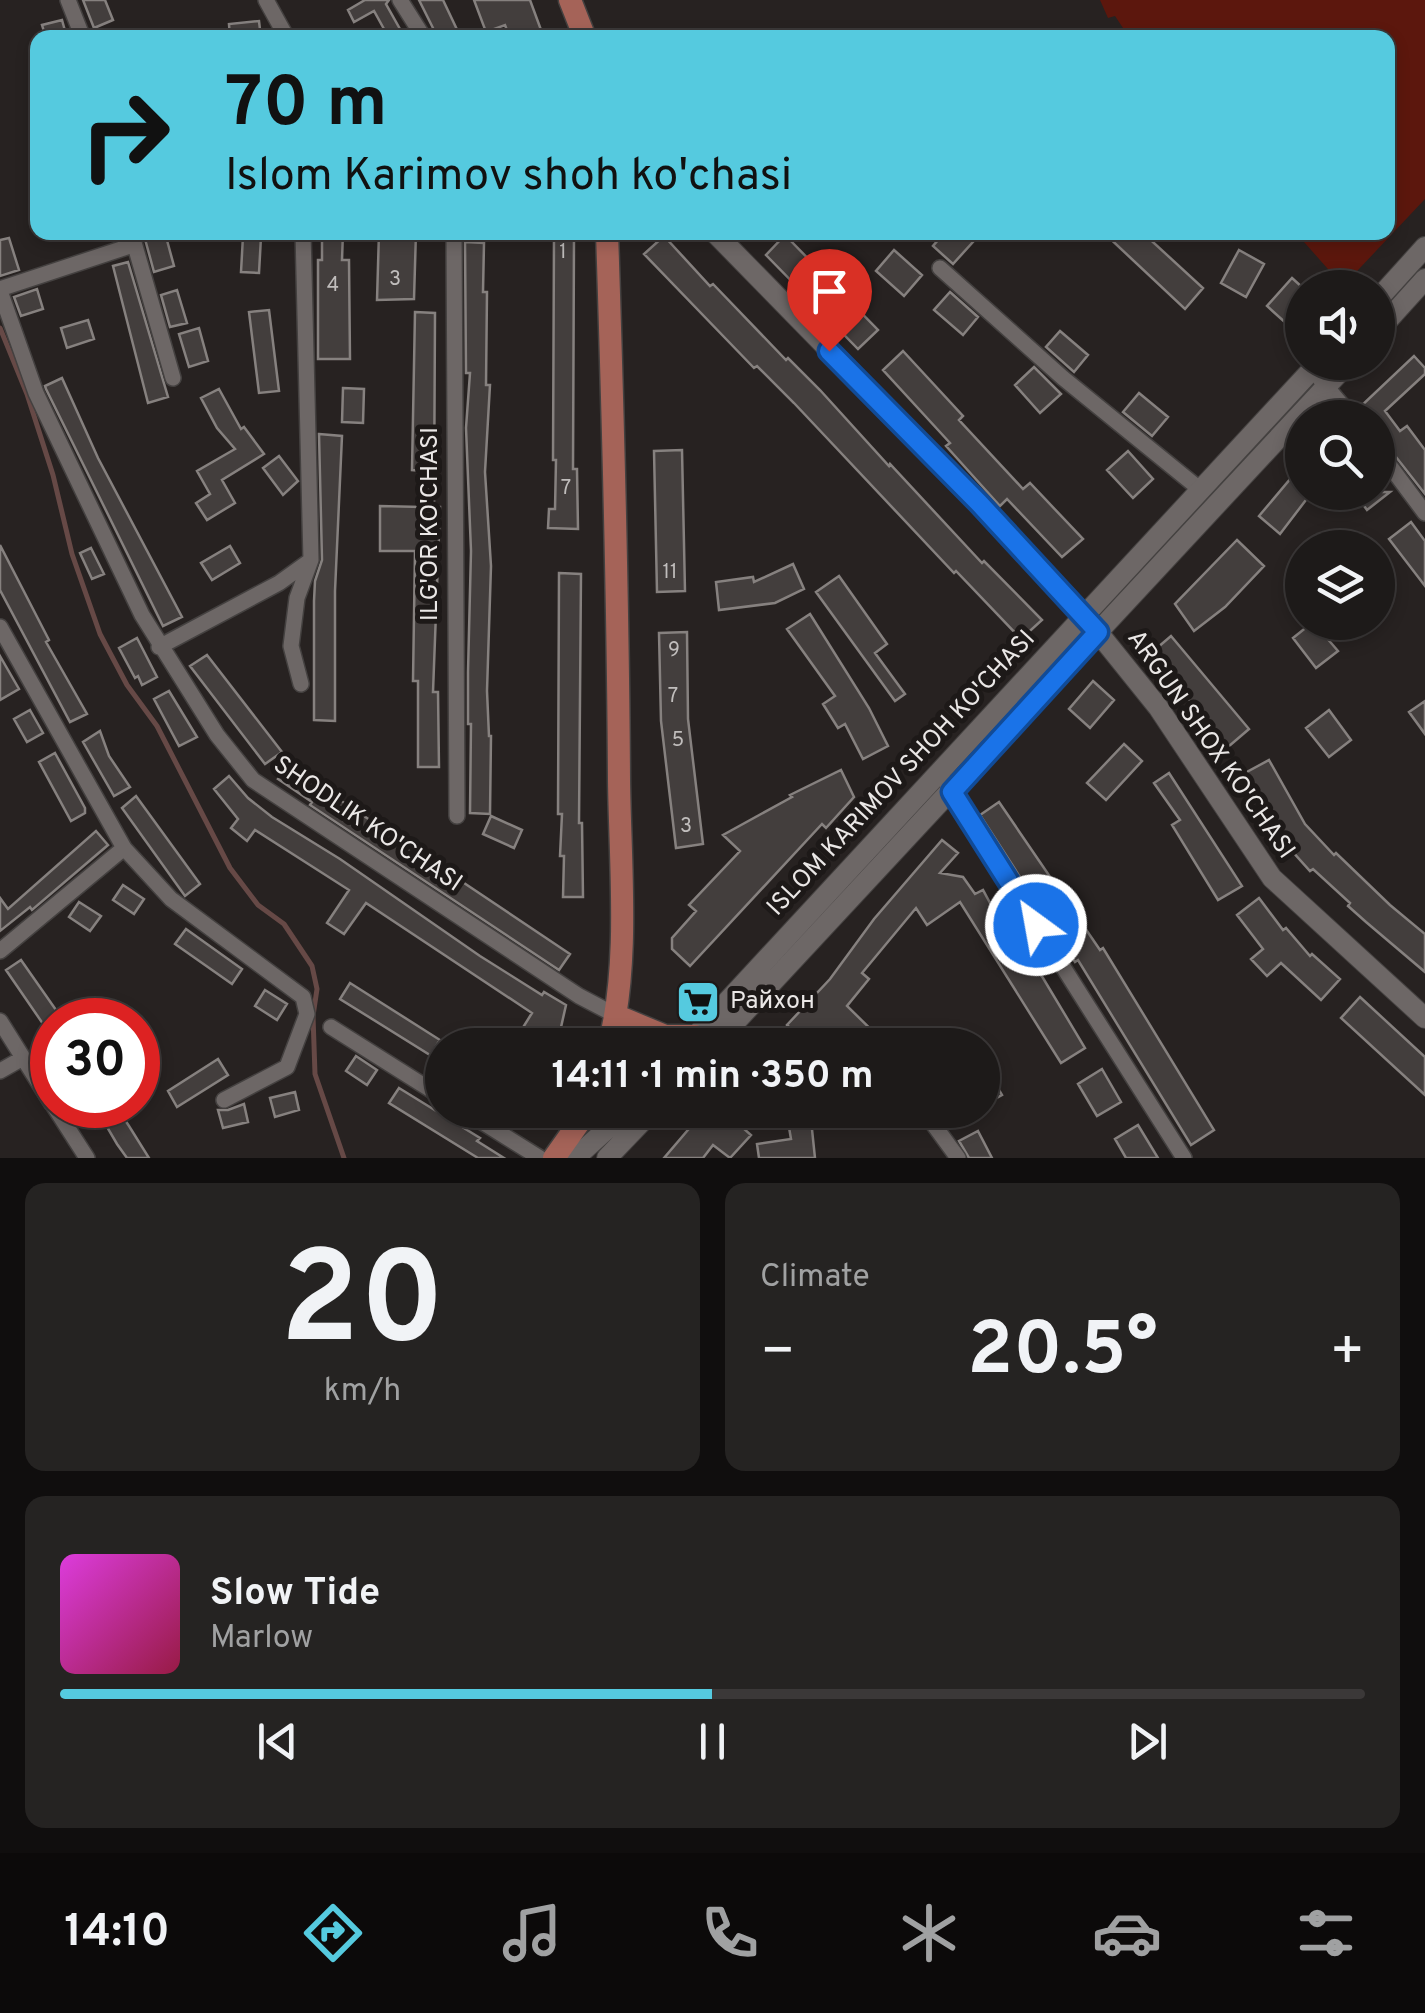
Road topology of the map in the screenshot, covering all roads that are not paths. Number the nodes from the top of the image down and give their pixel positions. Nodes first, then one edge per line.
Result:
1 (68, 0) edge
2 (266, 0) edge
3 (400, 0) edge
4 (570, 0) edge
5 (80, 30) edge
6 (282, 30) edge
7 (419, 30) edge
8 (582, 30) edge
9 (129, 240) edge
10 (132, 240) edge
11 (303, 240) edge
12 (454, 240) edge
13 (608, 240) edge
14 (722, 240) edge
15 (1425, 247) edge
16 (940, 268) dead end
17 (1425, 278) edge
18 (1395, 280) edge
19 (0, 290) edge
20 (1395, 312) edge
21 (172, 378) dead end
22 (1302, 380) edge
23 (1323, 380) edge
24 (1332, 380) edge
25 (1327, 386) junction
26 (1338, 400) edge
27 (1395, 473) edge
28 (1202, 490) junction
29 (1425, 513) edge
30 (311, 560) junction
31 (1084, 615) junction
32 (0, 626) edge
33 (1098, 632) junction
34 (160, 647) junction
35 (300, 684) dead end
36 (939, 770) junction
37 (952, 792) junction
38 (458, 816) dead end
39 (124, 848) junction
40 (0, 951) edge
41 (616, 1016) junction
42 (1425, 1018) edge
43 (0, 1021) edge
44 (330, 1027) dead end
45 (613, 1028) edge
46 (645, 1028) edge
47 (710, 1028) edge
48 (713, 1028) edge
49 (24, 1058) junction
50 (30, 1068) edge
51 (0, 1071) edge
52 (425, 1086) edge
53 (224, 1100) dead end
54 (68, 1128) edge
55 (492, 1128) edge
56 (576, 1128) edge
57 (583, 1128) edge
58 (607, 1128) edge
59 (635, 1128) edge
60 (937, 1128) edge
61 (87, 1158) edge
62 (540, 1158) edge
63 (554, 1158) edge
64 (573, 1158) edge
65 (606, 1158) edge
66 (958, 1158) edge
67 (1184, 1158) edge

1 - 5 street
2 - 6 street
3 - 7 street
4 - 8 main road
9 - 19 street
10 - 21 street
11 - 30 street
12 - 38 street, ILG'OR KO'CHASI
13 - 41 main road
14 - 31 main road, ARGUN SHOX KO'CHASI
15 - 18 main road
16 - 28 street
17 - 20 main road
19 - 34 street, SHODLIK KO'CHASI
22 - 28 main road, ISLOM KARIMOV SHOH KO'CHASI
23 - 25 street
24 - 25 main road, ISLOM KARIMOV SHOH KO'CHASI
25 - 26 street
25 - 33 main road, ISLOM KARIMOV SHOH KO'CHASI
27 - 29 street
28 - 31 main road, ISLOM KARIMOV SHOH KO'CHASI
30 - 34 street
30 - 35 street
31 - 33 main road, ARGUN SHOX KO'CHASI
31 - 36 main road, ISLOM KARIMOV SHOH KO'CHASI
32 - 39 street
33 - 37 main road, ISLOM KARIMOV SHOH KO'CHASI
33 - 42 main road, ARGUN SHOX KO'CHASI
34 - 41 street, SHODLIK KO'CHASI
36 - 37 street
36 - 47 main road, ISLOM KARIMOV SHOH KO'CHASI
37 - 48 main road, ISLOM KARIMOV SHOH KO'CHASI
37 - 67 street
39 - 40 street
39 - 53 street
41 - 45 main road
41 - 46 main road
43 - 49 street
44 - 52 street
49 - 50 street
49 - 51 street
54 - 61 street
55 - 62 street
56 - 63 main road
57 - 64 main road
58 - 64 main road
59 - 65 main road
60 - 66 street

